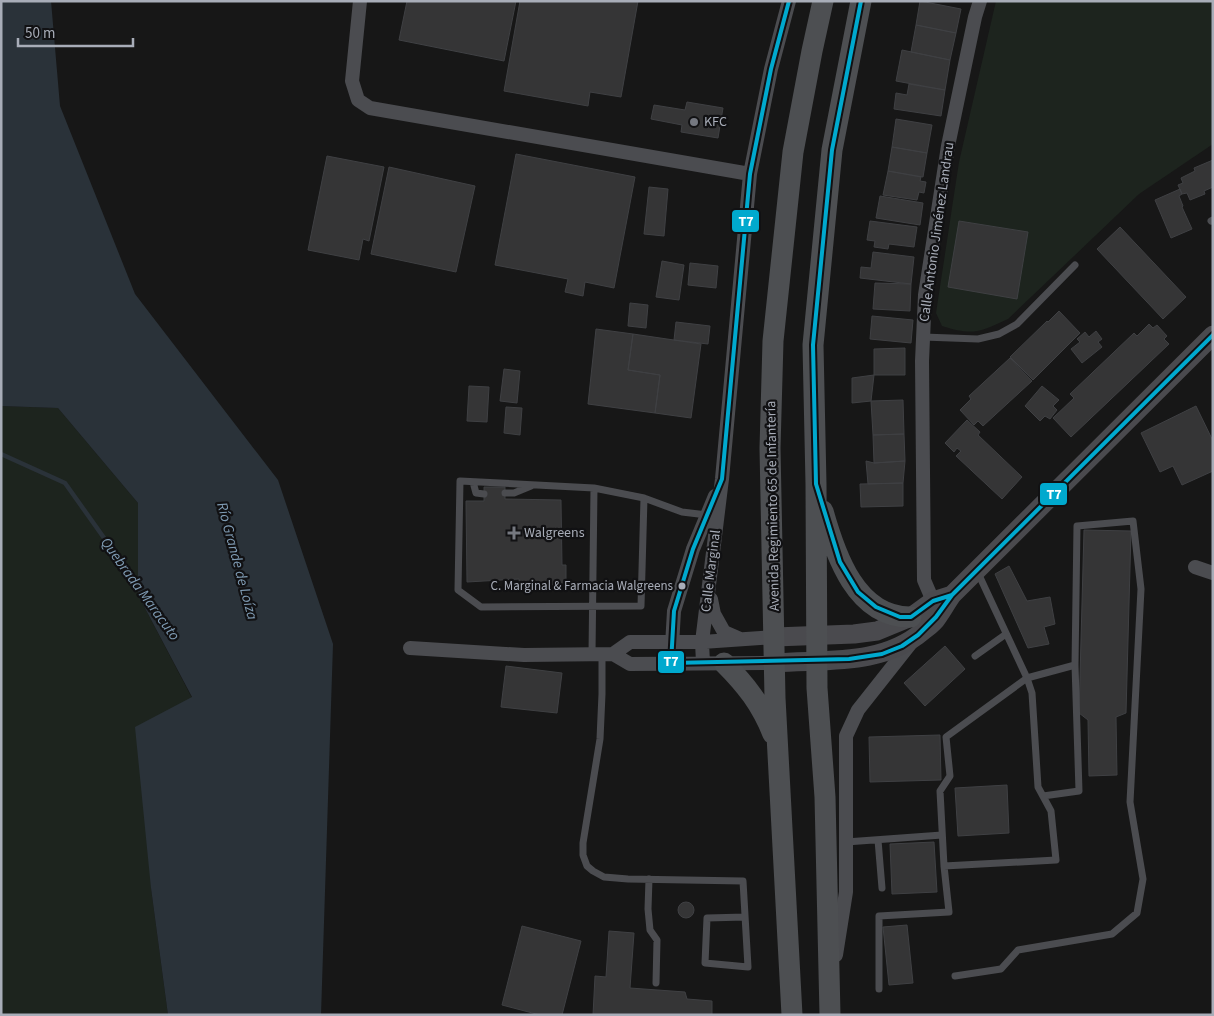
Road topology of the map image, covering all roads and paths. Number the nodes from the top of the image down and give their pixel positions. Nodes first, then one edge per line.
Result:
1 (360, 1) edge
2 (788, 1) edge
3 (823, 1) edge
4 (861, 1) edge
5 (980, 1) edge
6 (750, 174) junction
7 (1075, 265) dead end
8 (1213, 335) edge
9 (923, 337) junction
10 (722, 479) junction
11 (472, 482) junction
12 (816, 484) junction
13 (533, 485) junction
14 (594, 488) junction
15 (505, 493) dead end
16 (484, 494) dead end
17 (644, 498) junction
18 (707, 516) junction
19 (1195, 568) dead end
20 (976, 571) junction
21 (1213, 574) edge
22 (709, 588) junction
23 (937, 606) junction
24 (592, 608) junction
25 (913, 627) junction
26 (1006, 634) junction
27 (816, 635) junction
28 (775, 637) junction
29 (741, 640) junction
30 (672, 642) junction
31 (702, 642) junction
32 (410, 648) dead end
33 (602, 654) junction
34 (975, 656) dead end
35 (817, 660) junction
36 (672, 663) junction
37 (714, 663) junction
38 (776, 663) junction
39 (1075, 665) junction
40 (1027, 678) junction
41 (777, 744) junction
42 (1042, 796) junction
43 (942, 835) junction
44 (878, 840) junction
45 (846, 842) junction
46 (944, 866) junction
47 (649, 879) junction
48 (882, 888) dead end
49 (745, 917) junction
50 (954, 976) dead end
51 (656, 983) dead end
52 (880, 989) dead end
53 (830, 1007) edge
54 (792, 1015) edge

1 - 6 street
2 - 6 street, Calle Marginal
3 - 28 main road, Avenida Regimiento 65 de Infantería
4 - 12 main road
5 - 9 street, Calle Antonio Jiménez Landrau
6 - 10 street, Calle Marginal
7 - 9 lane
8 - 20 street
9 - 23 street, Calle Antonio Jiménez Landrau
10 - 18 street, Calle Marginal
10 - 22 street, Calle Marginal
11 - 13 lane
11 - 16 lane
11 - 24 lane
12 - 25 main road
12 - 27 main road
13 - 14 lane
13 - 15 lane
14 - 17 lane
14 - 24 lane
17 - 18 lane
17 - 24 lane
18 - 30 street, Calle Marginal
19 - 21 street
20 - 23 street
20 - 26 lane
22 - 29 street
22 - 31 street, Calle Marginal
23 - 25 street
24 - 33 lane
25 - 27 street
25 - 35 street
25 - 45 street
26 - 34 lane
26 - 40 lane
27 - 28 street
27 - 35 main road
28 - 29 street
28 - 38 main road, Avenida Regimiento 65 de Infantería
29 - 31 street
30 - 31 street
30 - 33 street
30 - 36 street, Calle Marginal
31 - 37 street, Calle Marginal
32 - 33 street
33 - 36 street
33 - 47 lane
35 - 38 street
35 - 53 main road
36 - 37 street
37 - 38 street
37 - 41 main road
38 - 41 main road, Avenida Regimiento 65 de Infantería
39 - 40 lane
39 - 42 lane
39 - 50 lane
40 - 42 lane
40 - 43 lane
41 - 54 main road, Avenida Regimiento 65 de Infantería
42 - 46 lane
43 - 44 lane
43 - 46 lane
44 - 45 lane
44 - 48 lane
45 - 53 street
46 - 52 lane
47 - 49 lane
47 - 51 lane
49 - 49 lane

